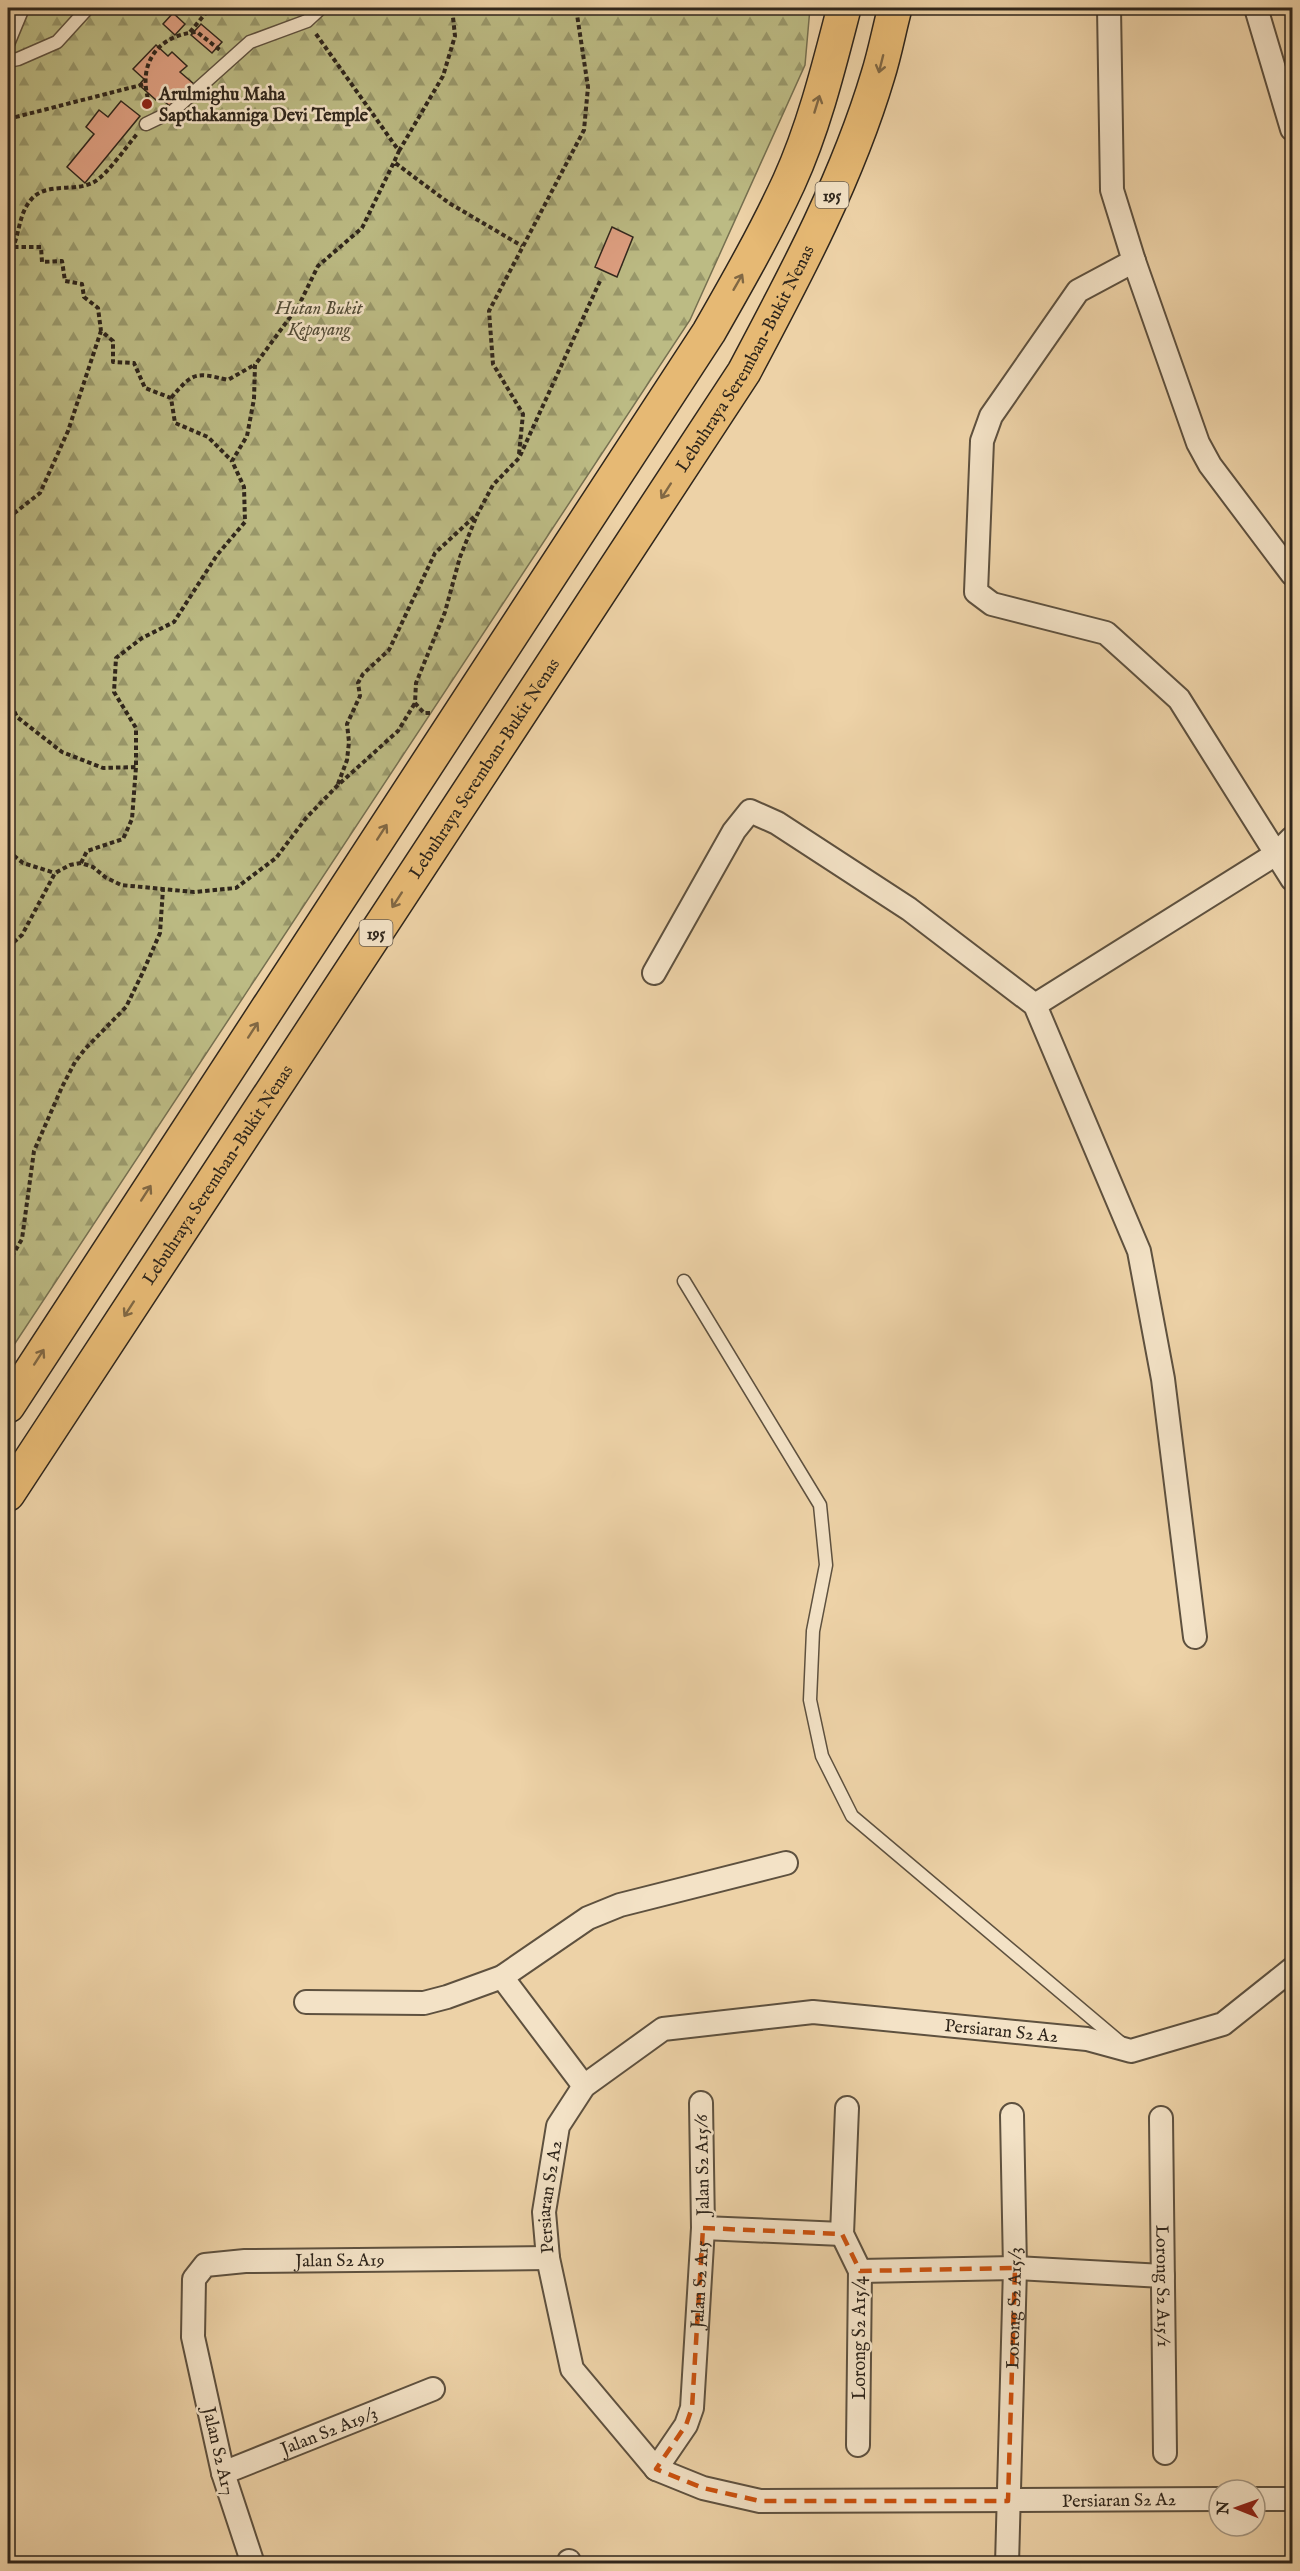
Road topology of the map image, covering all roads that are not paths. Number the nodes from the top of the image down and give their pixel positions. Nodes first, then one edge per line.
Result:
1 (23, 8) edge
2 (88, 8) edge
3 (321, 8) edge
4 (836, 8) edge
5 (844, 8) edge
6 (895, 8) edge
7 (1109, 8) edge
8 (1256, 8) edge
9 (8, 44) edge
10 (834, 48) junction
11 (8, 61) edge
12 (146, 124) road end
13 (1293, 129) edge
14 (1134, 261) junction
15 (1293, 574) edge
16 (1293, 838) edge
17 (1276, 854) junction
18 (1293, 879) edge
19 (654, 973) dead end
20 (1035, 1005) junction
21 (684, 1281) dead end
22 (8, 1406) edge
23 (8, 1494) edge
24 (1195, 1637) dead end
25 (786, 1863) dead end
26 (1293, 1969) edge
27 (502, 1977) junction
28 (306, 2002) dead end
29 (1131, 2051) junction
30 (584, 2086) junction
31 (700, 2103) dead end
32 (847, 2108) dead end
33 (1012, 2115) dead end
34 (1161, 2118) dead end
35 (703, 2228) junction
36 (842, 2234) junction
37 (548, 2258) junction
38 (1015, 2268) junction
39 (860, 2271) junction
40 (1163, 2276) junction
41 (193, 2337) joint
42 (434, 2389) dead end
43 (858, 2445) dead end
44 (1165, 2453) dead end
45 (656, 2469) junction
46 (223, 2473) junction
47 (1207, 2499) edge
48 (1267, 2499) edge
49 (1293, 2499) edge
50 (1008, 2501) junction
51 (253, 2564) edge
52 (1007, 2564) edge

1 - 9 lane
2 - 11 lane
3 - 12 lane
4 - 10 highway
5 - 10 highway, 195
6 -> 23 highway, Lebuhraya Seremban-Bukit Nenas / 195
7 - 14 street
8 - 13 street
22 -> 10 highway, 195
14 - 15 street
14 - 17 street
16 - 17 street
17 - 18 street
17 - 20 street
19 - 20 street
20 - 24 street
21 - 29 lane
25 - 27 street
26 - 29 street
27 - 28 street
27 - 30 street
29 - 30 street, Persiaran S2 A2
30 - 37 street, Persiaran S2 A2
31 - 35 street, Jalan S2 A15/6
32 - 36 street
33 - 38 street, Lorong S2 A15/3
34 - 40 street, Lorong S2 A15/1
35 - 36 street, Jalan S2 A15
35 - 45 street, Jalan S2 A15
36 - 39 street, Lorong S2 A15/4
37 - 41 street, Jalan S2 A19
37 - 45 street, Persiaran S2 A2
38 - 39 street
38 - 40 street
38 - 50 street, Lorong S2 A15/3
39 - 43 street, Lorong S2 A15/4
40 - 44 street, Lorong S2 A15/1
41 - 46 street, Jalan S2 A17
42 - 46 street, Jalan S2 A19/3
45 - 50 street, Persiaran S2 A2
46 - 51 street, Jalan S2 A17
47 - 50 street, Persiaran S2 A2
48 - 49 street
50 - 52 street

